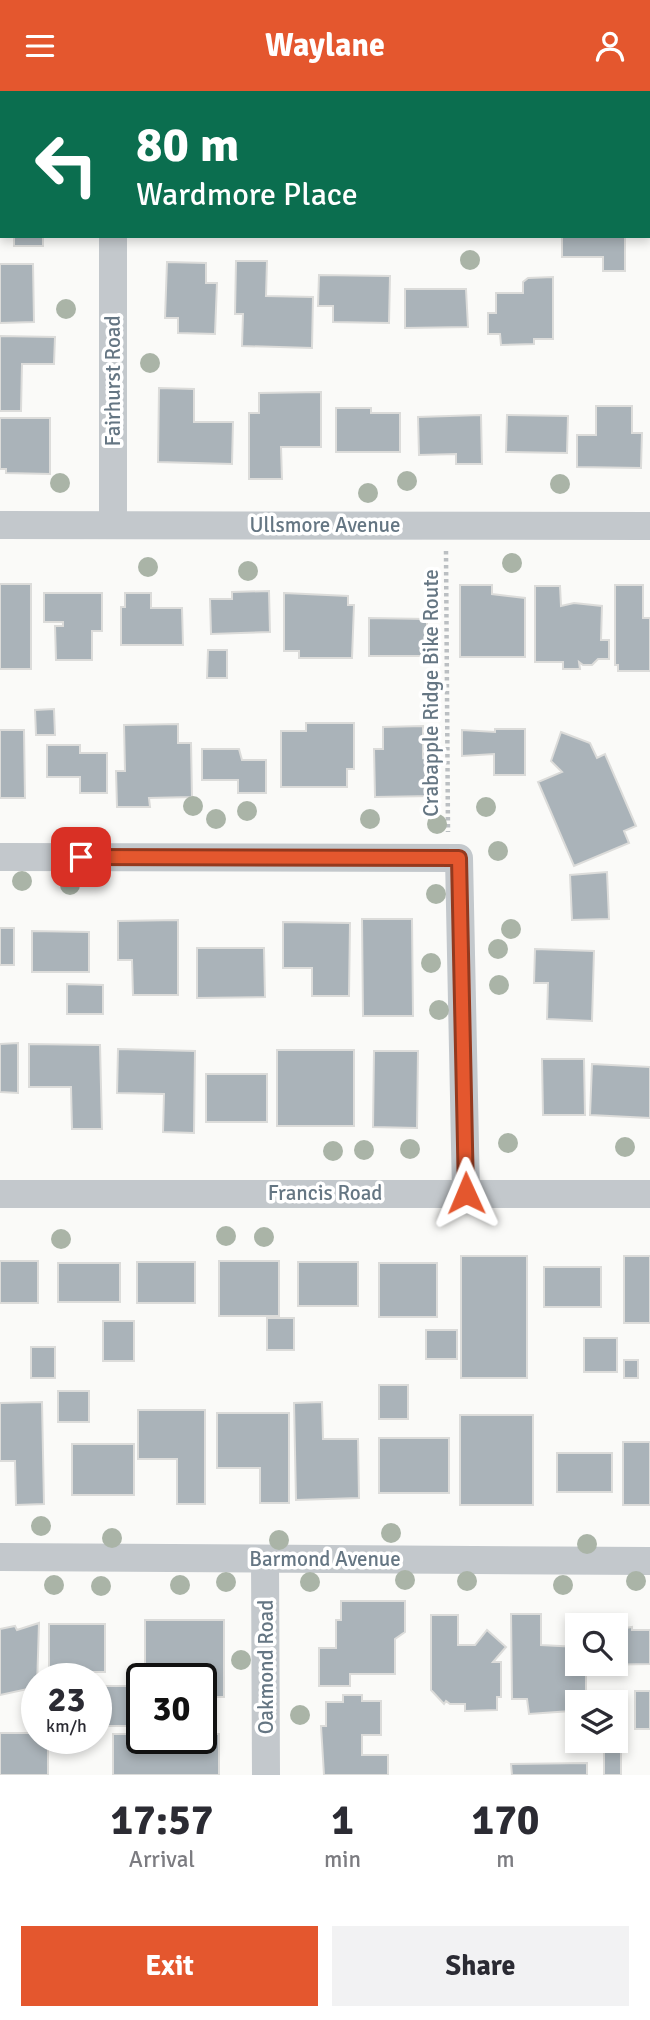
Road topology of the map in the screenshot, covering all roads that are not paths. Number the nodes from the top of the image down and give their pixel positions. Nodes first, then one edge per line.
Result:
1 (113, 238) edge
2 (0, 525) edge
3 (113, 525) junction
4 (650, 526) edge
5 (0, 857) edge
6 (466, 1193) junction
7 (650, 1193) edge
8 (0, 1194) edge
9 (0, 1557) edge
10 (265, 1559) junction
11 (650, 1561) edge
12 (266, 1775) edge

1 - 3 street, Fairhurst Road
2 - 3 street, Ullsmore Avenue
3 - 4 street, Ullsmore Avenue
5 - 6 street
6 - 7 street, Francis Road
6 - 8 street, Francis Road
9 - 10 street, Barmond Avenue
10 - 11 street, Barmond Avenue
10 - 12 street, Oakmond Road

